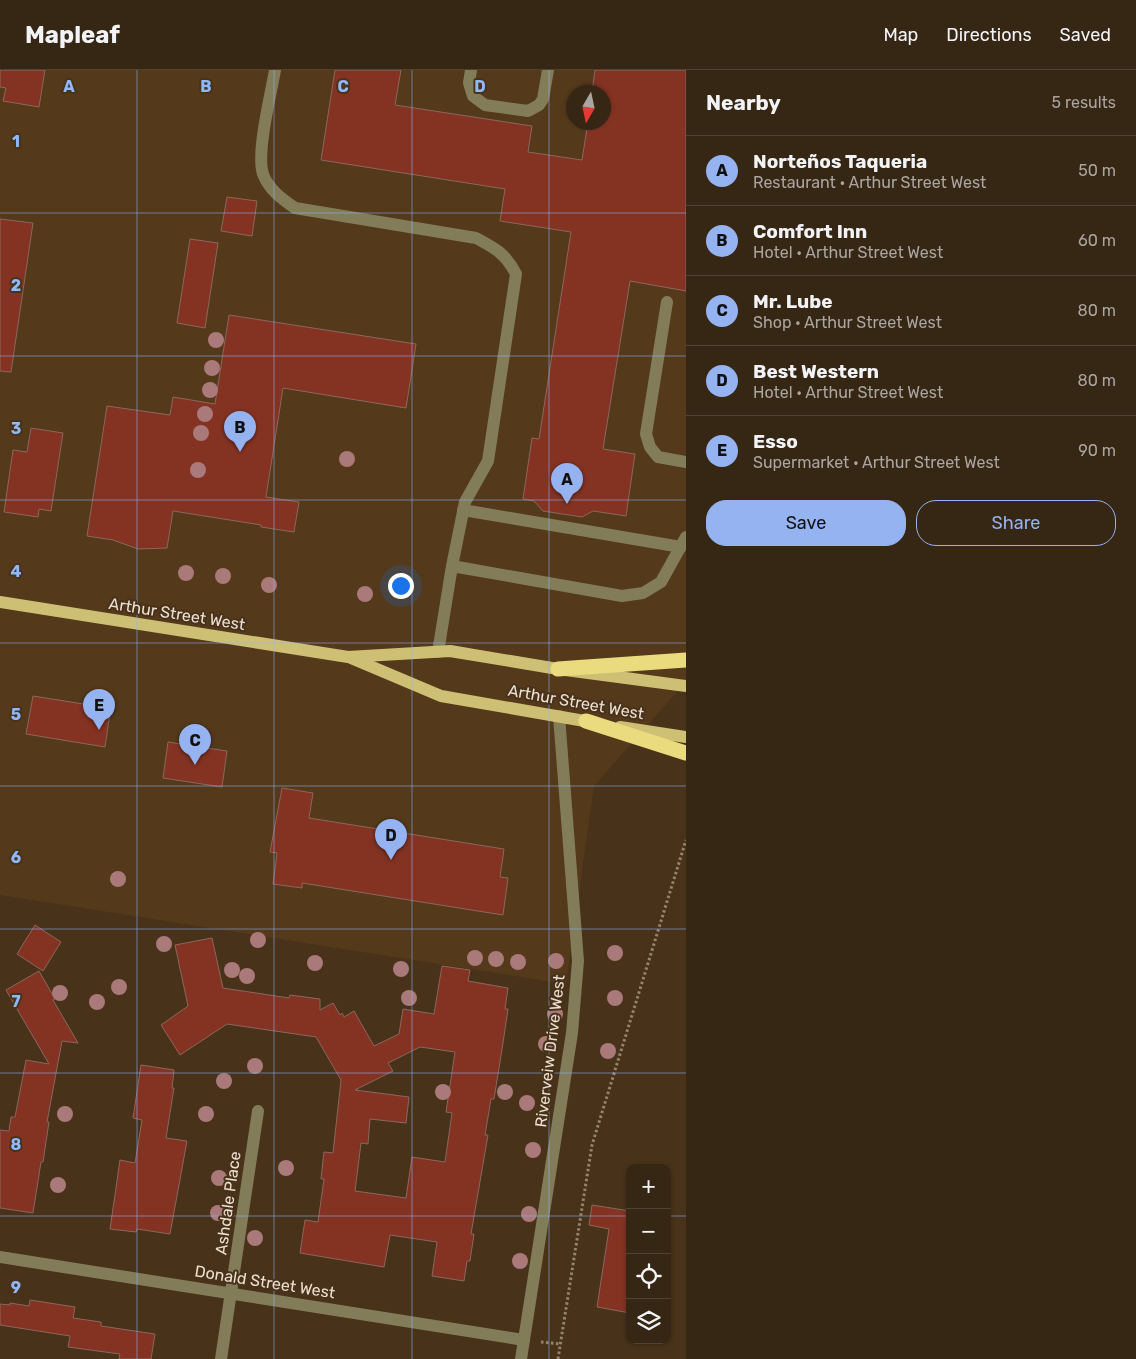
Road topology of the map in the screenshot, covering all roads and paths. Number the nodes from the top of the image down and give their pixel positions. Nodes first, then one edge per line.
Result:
1 (275, 70) edge
2 (471, 70) edge
3 (548, 70) edge
4 (667, 302) dead end
5 (686, 462) edge
6 (463, 510) junction
7 (683, 542) edge
8 (452, 566) junction
9 (0, 602) edge
10 (438, 652) junction
11 (348, 657) junction
12 (686, 660) edge
13 (558, 668) junction
14 (686, 686) edge
15 (558, 716) junction
16 (586, 721) junction
17 (686, 737) edge
18 (686, 753) edge
19 (686, 840) edge
20 (258, 1111) dead end
21 (0, 1257) edge
22 (231, 1293) junction
23 (524, 1340) junction
24 (221, 1359) edge
25 (521, 1359) edge
26 (558, 1359) edge

1 - 6 street
2 - 3 street
4 - 5 street
6 - 7 street
6 - 8 street
7 - 8 street
8 - 10 street
9 - 11 main road, Arthur Street West
10 - 11 main road, Arthur Street West
10 - 13 main road, Arthur Street West
11 - 15 main road, Arthur Street West
12 - 13 highway
13 - 14 main road, Arthur Street West
15 - 16 main road, Arthur Street West
15 - 23 street, Riverveiw Drive West
16 - 17 main road, Arthur Street West
16 - 18 highway
19 - 26 path
20 - 22 street, Ashdale Place
21 - 22 street, Donald Street West
22 - 23 street, Donald Street West
22 - 24 street, Ashdale Place
23 - 25 street, Riverveiw Drive West

